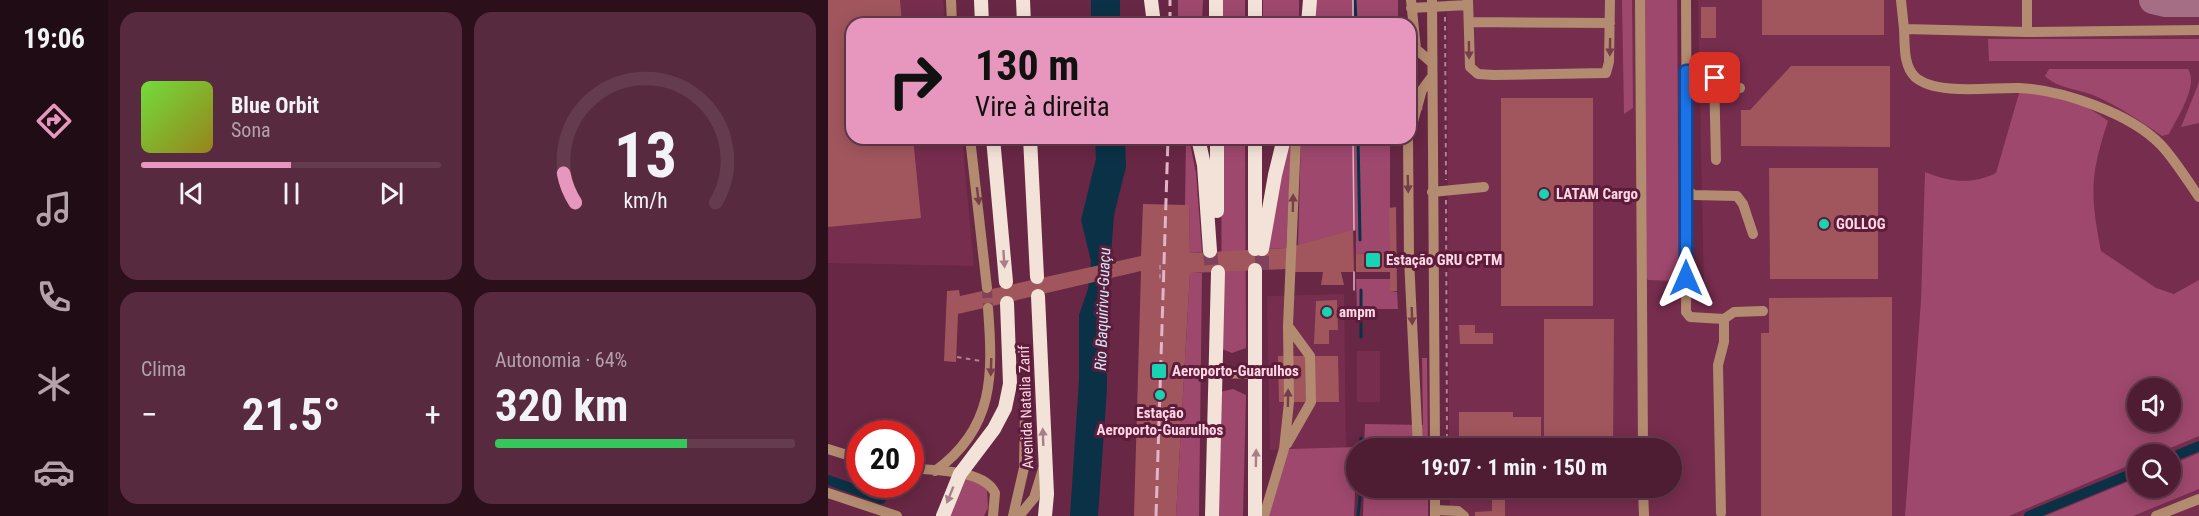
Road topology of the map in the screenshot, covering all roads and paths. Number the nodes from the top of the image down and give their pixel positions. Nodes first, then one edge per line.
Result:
1 (951, 0) edge
2 (981, 0) edge
3 (1023, 0) edge
4 (1151, 0) edge
5 (1216, 0) edge
6 (1255, 0) edge
7 (1310, 0) edge
8 (1610, 0) edge
9 (1640, 0) edge
10 (1686, 0) edge
11 (1901, 0) edge
12 (2027, 0) edge
13 (1468, 2) edge
14 (1432, 3) edge
15 (1411, 4) edge
16 (1445, 6) junction
17 (952, 18) edge
18 (982, 18) edge
19 (1024, 18) edge
20 (1153, 18) edge
21 (1216, 18) edge
22 (1255, 18) edge
23 (1308, 18) edge
24 (1469, 22) junction
25 (1610, 22) junction
26 (1904, 29) junction
27 (2199, 30) edge
28 (2027, 32) junction
29 (1416, 49) edge
30 (1431, 62) junction
31 (1686, 71) junction
32 (1431, 78) junction
33 (1740, 88) dead end
34 (1715, 89) junction
35 (1416, 111) edge
36 (971, 144) edge
37 (994, 144) edge
38 (1030, 144) edge
39 (1199, 144) edge
40 (1217, 144) edge
41 (1255, 144) edge
42 (1283, 144) edge
43 (1296, 144) edge
44 (1408, 144) edge
45 (1716, 160) dead end
46 (1484, 188) dead end
47 (1687, 189) junction
48 (1446, 191) junction
49 (1432, 192) junction
50 (2199, 197) edge
51 (1753, 234) dead end
52 (1160, 265) dead end
53 (1259, 270) tunnel mouth
54 (1215, 272) tunnel mouth
55 (1037, 277) dead end
56 (1006, 282) dead end
57 (1160, 282) dead end
58 (987, 288) tunnel mouth
59 (1038, 296) dead end
60 (1007, 303) dead end
61 (988, 309) tunnel mouth
62 (1763, 311) dead end
63 (1725, 319) junction
64 (1288, 326) junction
65 (1413, 340) junction
66 (1434, 341) junction
67 (957, 357) dead end
68 (992, 364) junction
69 (1215, 374) junction
70 (1256, 374) junction
71 (1025, 411) dead end
72 (1418, 438) edge
73 (1435, 438) edge
74 (1447, 438) edge
75 (1643, 438) edge
76 (828, 449) edge
77 (1284, 449) junction
78 (846, 455) edge
79 (1044, 464) junction
80 (924, 470) edge
81 (935, 471) junction
82 (960, 474) junction
83 (828, 493) edge
84 (1643, 498) edge
85 (2199, 499) edge
86 (1435, 513) edge
87 (1721, 513) dead end
88 (897, 516) edge
89 (943, 516) edge
90 (993, 516) edge
91 (1013, 516) edge
92 (1019, 516) edge
93 (1046, 516) edge
94 (1212, 516) edge
95 (1255, 516) edge
96 (1264, 516) edge
97 (1464, 516) edge
98 (1644, 516) edge
99 (2156, 516) edge

1 - 17 street
2 - 18 main road
3 - 19 main road
4 - 20 main road
5 - 21 main road
6 - 22 main road
7 - 23 main road
8 - 25 street
9 - 75 street
10 - 31 street
11 - 26 street
12 - 28 street
13 - 16 street
13 - 24 street
14 - 15 street
14 - 16 street
14 - 30 street
16 - 48 path
24 - 25 street
24 - 25 street
26 - 28 street
26 - 50 street
27 - 28 street
29 - 30 street
30 - 32 street
31 - 34 street
31 - 47 street
32 - 35 street
32 - 49 street
33 - 34 street
34 - 45 street
36 -> 58 street
37 -> 56 main road
38 - 55 main road
39 - 40 main road
41 - 42 main road
64 -> 43 street
44 -> 65 street
46 - 48 street
47 - 51 street
47 - 63 street
48 - 49 street
48 - 74 path
49 - 66 street
52 - 57 path
53 - 70 main road
54 - 69 main road
79 -> 59 main road, Avenida Natalia Zarif
60 - 82 main road, Avenida Natalia Zarif
61 - 68 street
62 - 63 street
63 - 87 street
77 -> 64 street
64 - 77 street
65 - 66 street
65 - 72 street
66 - 73 street
67 - 68 path
68 -> 81 street
69 - 70 street
69 - 94 main road
95 -> 70 main road
71 - 91 street
76 - 78 street
77 - 96 street
79 - 92 street
79 - 93 main road, Avenida Natalia Zarif
80 - 81 street
81 - 82 street
82 -> 89 main road, Avenida Natalia Zarif
82 - 90 street
83 - 88 street
84 - 98 street
85 - 99 street
86 - 97 street

